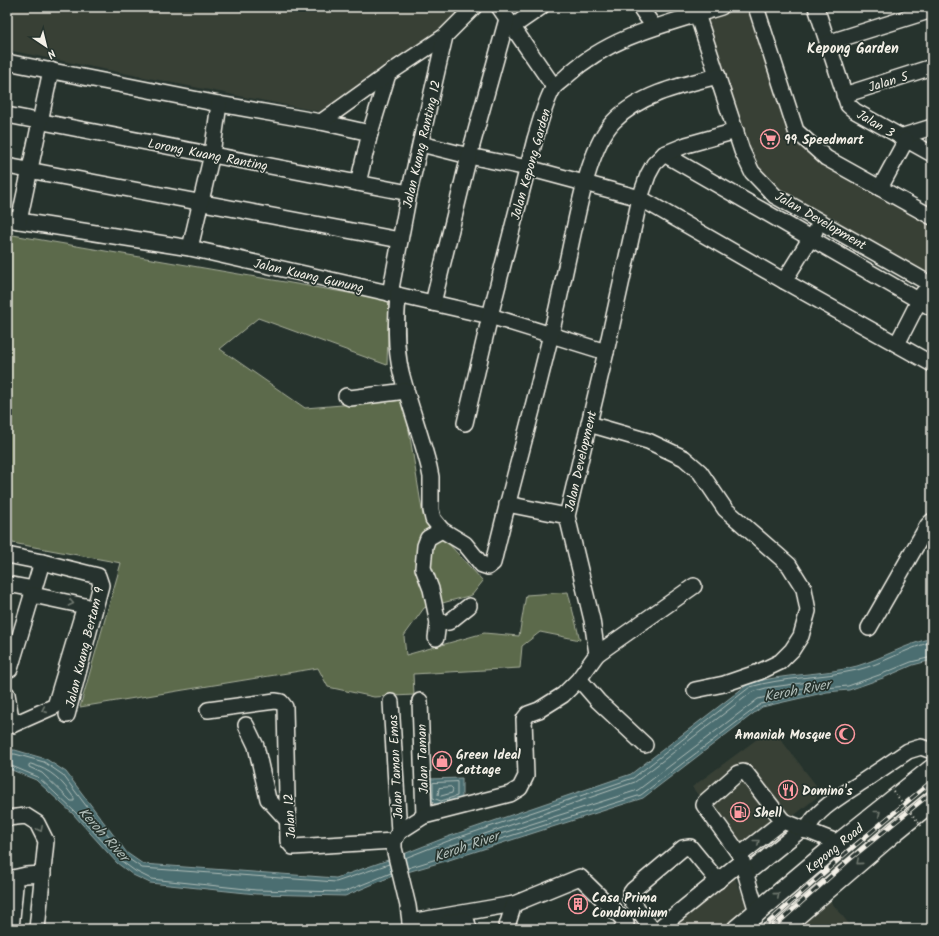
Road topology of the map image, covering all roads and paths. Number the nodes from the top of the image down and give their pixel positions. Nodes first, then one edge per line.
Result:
1 (474, 7) edge
2 (541, 7) edge
3 (640, 7) edge
4 (756, 7) edge
5 (816, 7) edge
6 (707, 10) edge
7 (932, 10) edge
8 (506, 18) edge
9 (654, 27) junction
10 (445, 36) junction
11 (827, 43) junction
12 (7, 62) edge
13 (932, 67) edge
14 (51, 70) junction
15 (388, 74) junction
16 (718, 76) junction
17 (554, 87) junction
18 (844, 95) junction
19 (219, 104) junction
20 (7, 115) edge
21 (41, 122) junction
22 (321, 122) junction
23 (932, 128) edge
24 (736, 131) junction
25 (370, 133) junction
26 (903, 139) junction
27 (421, 144) junction
28 (212, 154) junction
29 (664, 154) junction
30 (932, 154) edge
31 (469, 156) junction
32 (7, 166) edge
33 (528, 168) junction
34 (30, 170) junction
35 (358, 183) junction
36 (584, 183) junction
37 (880, 188) junction
38 (409, 193) junction
39 (640, 198) junction
40 (201, 203) junction
41 (932, 217) edge
42 (13, 220) edge
43 (821, 221) junction
44 (811, 238) junction
45 (400, 240) junction
46 (190, 248) junction
47 (784, 281) junction
48 (930, 284) edge
49 (394, 294) junction
50 (433, 303) junction
51 (926, 305) edge
52 (490, 316) junction
53 (551, 335) junction
54 (897, 344) junction
55 (606, 352) junction
56 (932, 364) edge
57 (406, 391) junction
58 (346, 396) dead end
59 (465, 423) dead end
60 (589, 424) junction
61 (507, 504) junction
62 (567, 516) junction
63 (932, 521) edge
64 (442, 530) junction
65 (7, 555) edge
66 (42, 562) junction
67 (7, 584) edge
68 (694, 586) dead end
69 (33, 592) junction
70 (469, 606) dead end
71 (438, 623) junction
72 (869, 628) dead end
73 (436, 638) dead end
74 (13, 640) edge
75 (598, 654) junction
76 (7, 669) edge
77 (579, 679) junction
78 (694, 690) dead end
79 (7, 694) edge
80 (420, 701) dead end
81 (391, 702) dead end
82 (208, 710) dead end
83 (67, 716) dead end
84 (10, 725) edge
85 (246, 725) dead end
86 (645, 745) dead end
87 (932, 751) edge
88 (932, 769) edge
89 (893, 791) dead end
90 (932, 801) edge
91 (424, 816) junction
92 (7, 818) edge
93 (288, 821) junction
94 (783, 821) junction
95 (923, 828) dead end
96 (804, 830) junction
97 (395, 840) junction
98 (839, 843) junction
99 (743, 863) junction
100 (43, 874) junction
101 (10, 878) edge
102 (718, 881) junction
103 (514, 904) junction
104 (757, 912) junction
105 (412, 927) edge
106 (10, 929) edge
107 (37, 929) edge
108 (469, 929) edge
109 (506, 929) edge
110 (622, 929) edge
111 (652, 929) edge
112 (658, 929) edge
113 (737, 929) edge
114 (781, 929) edge

1 - 10 street
2 - 8 street
3 - 9 street
4 - 37 street
5 - 11 street, Jalan 3
6 - 9 street, Jalan Kepong Garden
6 - 16 street, Jalan Development
7 - 11 street
8 - 17 street
8 - 31 street
9 - 17 street, Jalan Kepong Garden
10 - 15 street
10 - 27 street, Jalan Kuang Ranting 12
11 - 18 street, Jalan 3
12 - 14 street
13 - 18 street, Jalan 5
14 - 19 street
14 - 21 street
15 - 22 street
15 - 25 street
16 - 24 street, Jalan Development
16 - 36 street
17 - 33 street, Jalan Kepong Garden
18 - 26 street, Jalan 3
19 - 22 street
19 - 28 street
20 - 21 street, Lorong Kuang Ranting
21 - 28 street, Lorong Kuang Ranting
21 - 34 street
22 - 25 street
23 - 26 street
24 - 29 street, Jalan Development
24 - 43 street, Jalan Development
25 - 35 street
26 - 30 street, Jalan 3
26 - 37 street
27 - 31 street
27 - 38 street, Jalan Kuang Ranting 12
28 - 35 street, Lorong Kuang Ranting
28 - 40 street
29 - 39 street, Jalan Development
29 - 44 street
31 - 33 street
31 - 50 street
32 - 34 street
33 - 36 street
33 - 52 street, Jalan Kepong Garden
34 - 40 street
34 - 42 street
35 - 38 street, Lorong Kuang Ranting
36 - 39 street
36 - 53 street
37 - 41 street
38 - 45 street, Jalan Kuang Ranting 12
39 - 47 street
39 - 55 street, Jalan Development
40 - 45 street
40 - 46 street
42 - 46 street, Jalan Kuang Gunung
43 - 44 street
43 - 48 street, Jalan Development
44 - 47 street
44 - 51 street
45 - 49 street, Jalan Kuang Ranting 12
46 - 49 street, Jalan Kuang Gunung
47 - 54 street
48 - 51 street
49 - 50 street, Jalan Kuang Gunung
49 - 57 street, Jalan Kuang Ranting 12
50 - 52 street, Jalan Kuang Gunung
51 - 54 street
52 - 53 street, Jalan Kuang Gunung
52 - 59 street, Jalan Kepong Garden
53 - 55 street, Jalan Kuang Gunung
53 - 61 street
54 - 56 street
55 - 60 street, Jalan Development
57 - 58 street
57 - 64 street, Jalan Kuang Ranting 12
60 - 62 street, Jalan Development
60 - 78 street
61 - 62 street
61 - 64 street
62 - 75 street, Jalan Development
63 - 72 street
64 - 71 street
65 - 66 street, Jalan Kuang Bertam 9
66 - 69 street
66 - 83 street, Jalan Kuang Bertam 9
67 - 69 street
68 - 75 street
69 - 74 street
69 -> 84 street
70 - 71 street
71 - 73 street
74 - 76 street
75 - 77 street
77 - 86 street
77 - 91 street
79 - 84 street
80 - 91 street, Jalan Taman
81 - 97 street, Jalan Taman Emas
82 - 93 street, Jalan 12
85 - 93 street
87 - 96 street
98 -> 88 main road, Kepong Road
89 - 95 path, bridge
90 -> 114 main road, Kepong Road
91 - 97 street
92 -> 100 street
93 - 97 street, Jalan 12
94 - 96 street
99 -> 94 street
94 - 99 street
96 - 98 street
96 - 99 street
97 - 105 street, Jalan Taman Emas
104 -> 98 main road, Kepong Road
99 - 102 street
99 - 104 street
100 - 101 street
100 - 107 street
101 - 106 street
102 - 111 street
102 - 112 street
103 - 105 street
103 - 109 street
103 - 110 street
104 - 113 main road, Kepong Road
105 - 108 street

